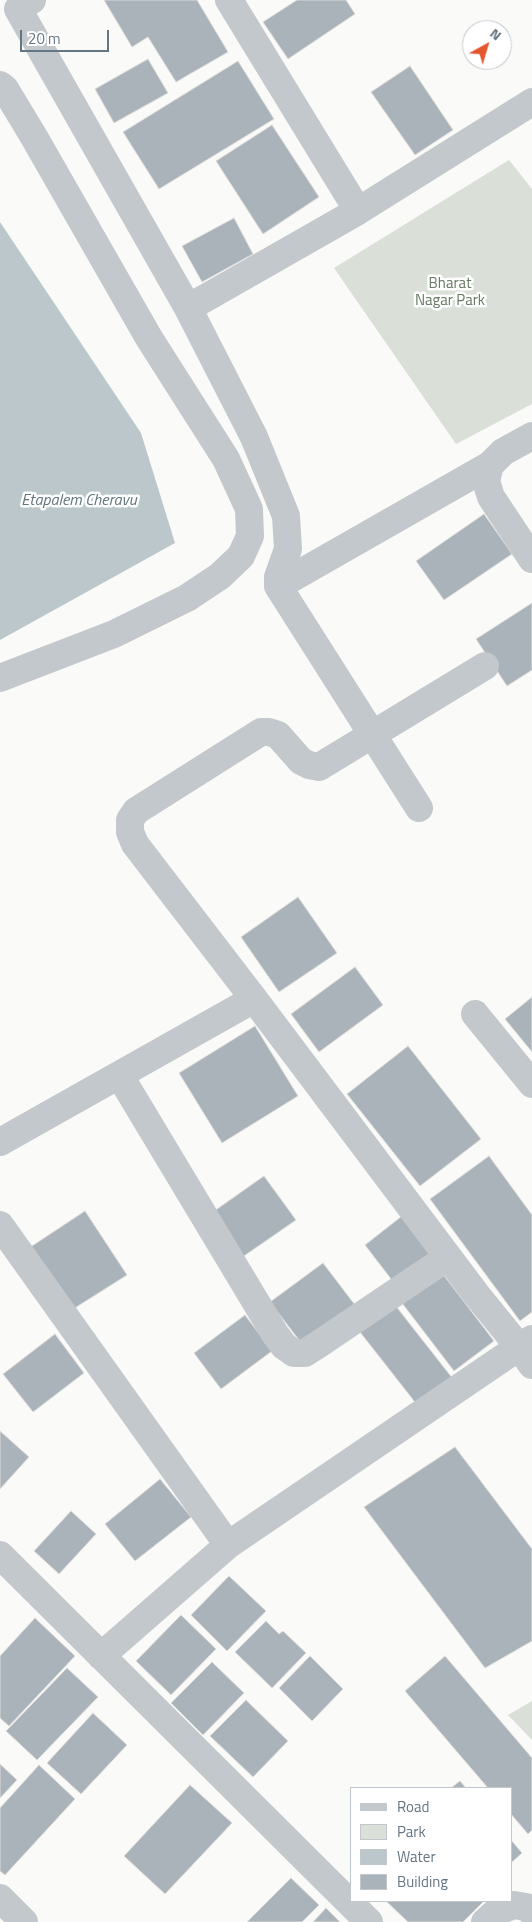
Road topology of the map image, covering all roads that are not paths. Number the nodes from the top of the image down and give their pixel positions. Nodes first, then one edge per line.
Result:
1 (229, 0) edge
2 (21, 3) edge
3 (0, 85) edge
4 (532, 102) edge
5 (358, 211) junction
6 (188, 308) junction
7 (532, 436) edge
8 (490, 465) junction
9 (532, 559) edge
10 (278, 586) junction
11 (484, 666) dead end
12 (0, 678) edge
13 (372, 736) junction
14 (419, 808) dead end
15 (254, 999) junction
16 (475, 1014) dead end
17 (120, 1076) junction
18 (532, 1084) edge
19 (0, 1142) edge
20 (0, 1225) edge
21 (448, 1257) junction
22 (528, 1350) edge
23 (228, 1545) junction
24 (0, 1555) edge
25 (101, 1656) junction
26 (0, 1898) edge
27 (532, 1912) edge
28 (24, 1922) edge
29 (369, 1922) edge
30 (485, 1922) edge

1 - 5 street
2 - 6 street
3 - 12 street
4 - 5 street
5 - 6 street
6 - 10 street
7 - 8 street
8 - 9 street
8 - 10 street
10 - 13 street
11 - 13 street
13 - 14 street
13 - 15 street
15 - 17 street
15 - 21 street
16 - 18 street
17 - 19 street
17 - 21 street
20 - 23 street
21 - 22 street
22 - 23 street
23 - 25 street
24 - 25 street
25 - 29 street
26 - 28 street
27 - 30 street

